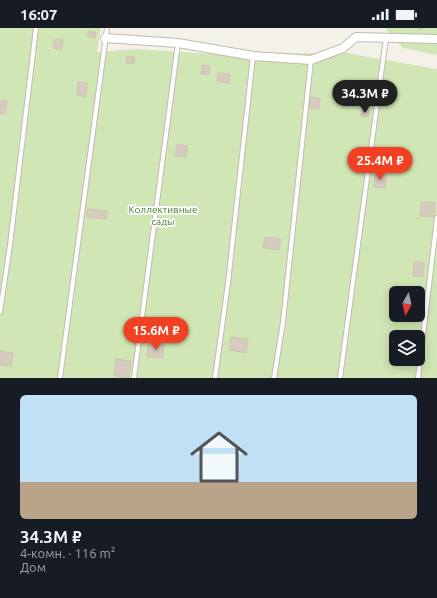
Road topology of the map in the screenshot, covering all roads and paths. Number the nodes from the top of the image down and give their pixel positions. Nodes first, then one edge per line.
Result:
1 (36, 28) edge
2 (107, 28) edge
3 (356, 28) edge
4 (356, 37) junction
5 (105, 38) junction
6 (386, 38) junction
7 (437, 39) edge
8 (178, 43) junction
9 (253, 56) junction
10 (312, 60) junction
11 (437, 218) edge
12 (0, 312) edge
13 (60, 378) edge
14 (134, 378) edge
15 (215, 378) edge
16 (274, 378) edge
17 (340, 378) edge
18 (418, 378) edge

1 - 12 lane
2 - 5 lane
3 - 4 street
4 - 6 street
4 - 10 street
5 - 8 street
5 - 13 lane
6 - 7 street
6 - 17 lane
8 - 9 street
8 - 14 lane
9 - 10 street
9 - 15 lane
10 - 16 lane
11 - 18 lane

